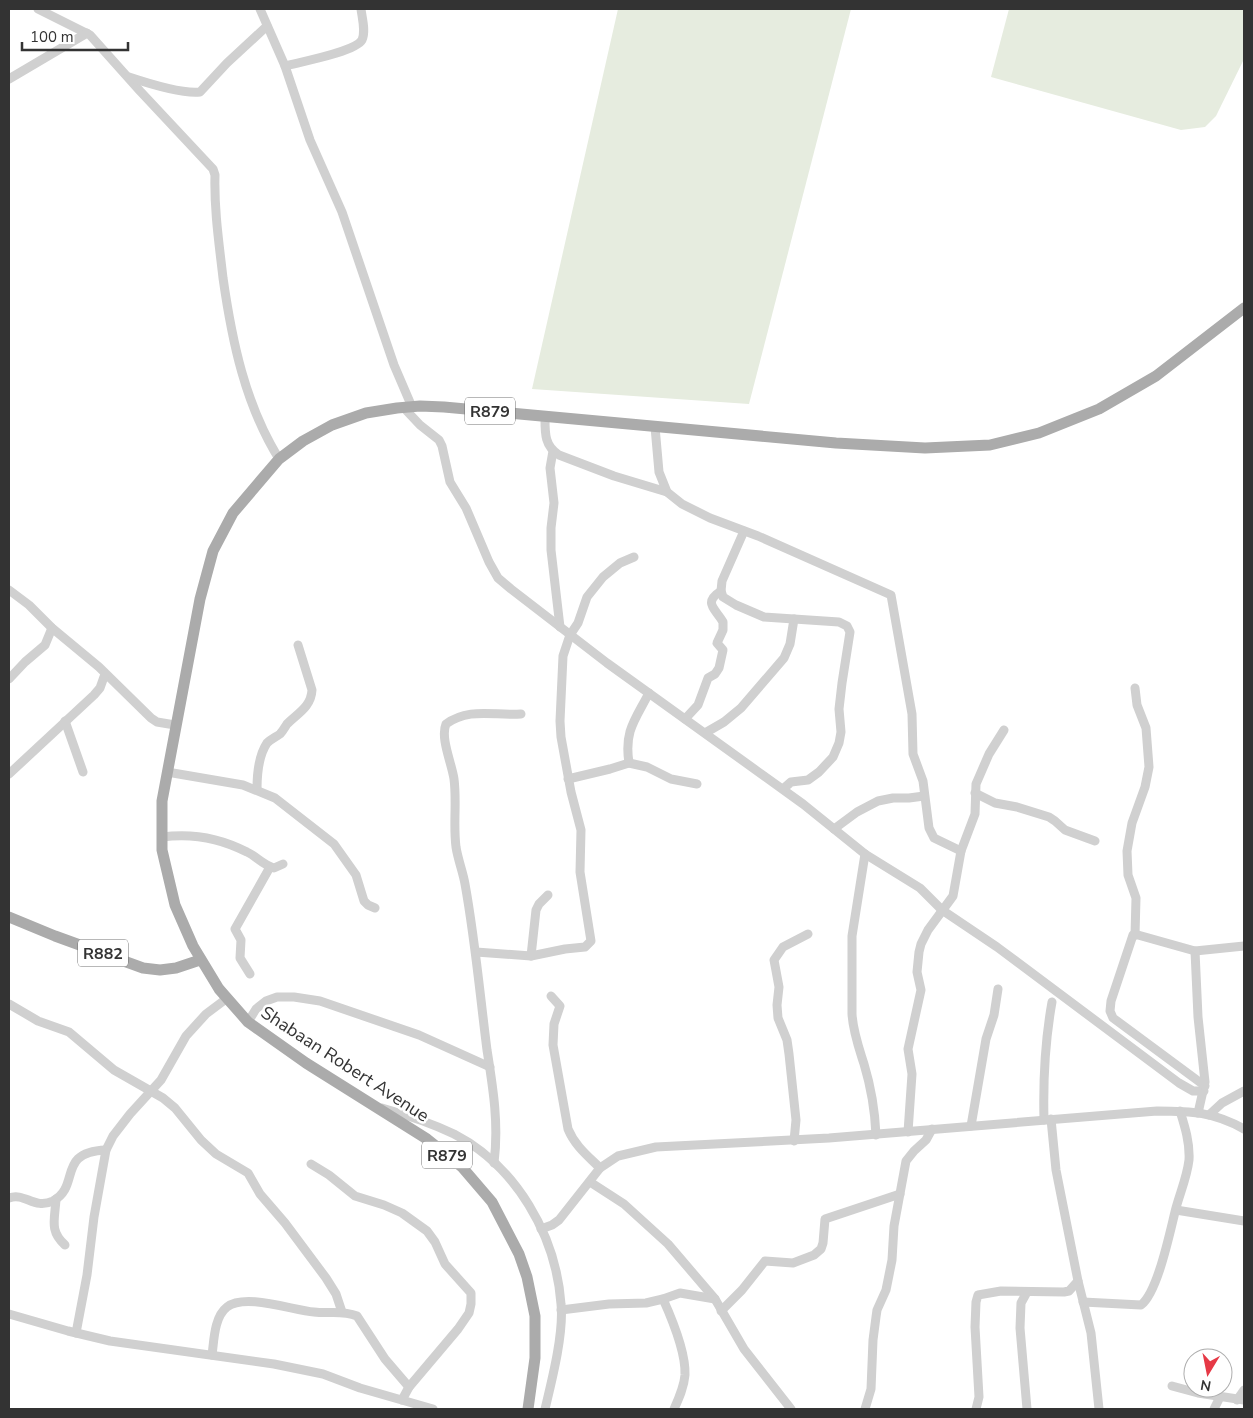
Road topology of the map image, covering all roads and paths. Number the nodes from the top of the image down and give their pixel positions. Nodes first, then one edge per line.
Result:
1 (38, 9) edge
2 (260, 9) edge
3 (361, 9) edge
4 (268, 26) junction
5 (87, 33) junction
6 (285, 66) junction
7 (128, 77) junction
8 (9, 79) edge
9 (1244, 308) edge
10 (408, 408) junction
11 (544, 416) junction
12 (655, 427) junction
13 (553, 451) junction
14 (279, 459) junction
15 (667, 492) junction
16 (744, 531) junction
17 (634, 557) dead end
18 (9, 590) edge
19 (721, 591) junction
20 (794, 619) junction
21 (560, 627) junction
22 (52, 628) junction
23 (570, 635) junction
24 (66, 639) junction
25 (298, 645) dead end
26 (45, 646) junction
27 (105, 674) junction
28 (9, 679) edge
29 (1135, 688) dead end
30 (649, 693) junction
31 (521, 714) dead end
32 (685, 719) junction
33 (65, 721) junction
34 (175, 725) junction
35 (1004, 730) dead end
36 (705, 733) junction
37 (629, 763) junction
38 (83, 772) dead end
39 (167, 772) junction
40 (9, 774) edge
41 (568, 779) junction
42 (697, 784) dead end
43 (257, 789) junction
44 (783, 790) junction
45 (975, 793) junction
46 (924, 796) junction
47 (834, 829) junction
48 (162, 837) junction
49 (1095, 841) dead end
50 (961, 851) junction
51 (865, 854) junction
52 (283, 864) dead end
53 (270, 867) junction
54 (548, 895) dead end
55 (375, 908) dead end
56 (942, 910) junction
57 (9, 917) edge
58 (808, 934) dead end
59 (1135, 935) junction
60 (1244, 946) edge
61 (1196, 951) junction
62 (476, 952) junction
63 (531, 956) junction
64 (200, 960) junction
65 (250, 974) dead end
66 (998, 989) dead end
67 (223, 994) junction
68 (551, 996) dead end
69 (1052, 1002) dead end
70 (9, 1004) edge
71 (248, 1022) junction
72 (490, 1067) junction
73 (1204, 1088) junction
74 (1244, 1091) edge
75 (152, 1092) junction
76 (377, 1106) junction
77 (1180, 1111) junction
78 (1198, 1113) junction
79 (1209, 1115) junction
80 (1047, 1120) junction
81 (971, 1126) junction
82 (932, 1129) junction
83 (1244, 1129) edge
84 (908, 1132) junction
85 (876, 1135) junction
86 (794, 1141) junction
87 (106, 1150) junction
88 (494, 1163) junction
89 (311, 1164) dead end
90 (600, 1168) junction
91 (590, 1182) junction
92 (900, 1194) junction
93 (9, 1198) edge
94 (56, 1200) junction
95 (1176, 1210) junction
96 (1244, 1221) edge
97 (541, 1229) junction
98 (65, 1245) dead end
99 (1078, 1281) junction
100 (1027, 1292) junction
101 (663, 1299) junction
102 (715, 1299) junction
103 (1083, 1302) junction
104 (561, 1310) junction
105 (721, 1311) junction
106 (342, 1312) junction
107 (9, 1314) edge
108 (76, 1333) junction
109 (212, 1355) junction
110 (1172, 1386) dead end
111 (409, 1387) junction
112 (1183, 1390) edge
113 (1244, 1390) edge
114 (1220, 1398) joint
115 (402, 1400) junction
116 (1241, 1400) edge
117 (433, 1409) edge
118 (528, 1409) edge
119 (545, 1409) edge
120 (674, 1409) edge
121 (791, 1409) edge
122 (865, 1409) edge
123 (976, 1409) edge
124 (1026, 1409) edge
125 (1099, 1409) edge
126 (1214, 1409) edge

1 - 5 street
2 - 4 street
3 - 6 street
4 - 6 street
4 - 7 street
5 - 7 street
5 - 8 street
6 - 10 street
7 - 14 street
9 - 12 main road, R879
10 - 11 main road, R879
10 - 14 main road, R879
10 - 21 street
11 - 12 main road, R879
11 - 13 street
12 - 15 street
13 - 15 street
13 - 21 street
14 - 34 main road, R879
15 - 16 street
16 - 19 street
16 - 46 street
17 - 23 street
18 - 22 street
19 - 20 street
19 - 32 street
20 - 36 street
20 - 44 street
21 - 23 street
22 - 24 street
22 - 26 street
23 - 30 street
23 - 41 street
24 - 26 street
24 - 27 street
25 - 43 street
26 - 28 street
27 - 33 street
27 - 34 street
29 - 59 street
30 - 32 street
30 - 37 street
31 - 62 street
32 - 36 street
33 - 38 street
33 - 40 street
34 - 39 main road, R879
35 - 45 street
36 - 44 street
37 - 41 street
37 - 42 street
39 - 43 street
39 - 48 main road, R879
41 - 63 street
43 - 55 street
44 - 47 street
45 - 49 street
45 - 50 street
46 - 47 street
46 - 50 street
47 - 51 street
48 - 53 street
48 - 64 main road, R879
50 - 56 street
51 - 56 street
51 - 85 street
52 - 53 street
53 - 65 street
54 - 63 street
56 - 73 street
56 - 84 street
57 - 64 main road, R882
58 - 86 street
59 - 61 street
59 - 73 street
60 - 61 street
61 - 73 street
62 - 63 street
62 - 72 street
64 - 67 main road, R879
66 - 81 street
67 - 71 main road, Shabaan Robert Avenue / R879
67 - 75 street
68 - 90 street
69 - 80 street
70 - 75 street
71 - 72 street
71 - 76 main road, Shabaan Robert Avenue / R879
72 - 88 street
73 - 78 street
74 - 79 street
75 - 87 street
75 - 106 street
76 - 88 street
76 - 118 main road, Shabaan Robert Avenue / R879
77 - 78 street
77 - 80 street
77 - 95 street
78 - 79 street
79 - 83 street
80 - 81 street
80 - 99 street
81 - 82 street
82 - 84 street
82 - 92 street
84 - 85 street
85 - 86 street
86 - 90 street
87 - 94 street
87 - 108 street
88 - 97 street
89 - 111 street
90 - 91 street
91 - 97 street
91 - 102 street
92 - 105 street
92 - 122 street
93 - 94 street
94 - 98 street
95 - 96 street
95 - 103 street
97 - 104 street
99 - 100 street
99 - 103 street
100 - 123 street
100 - 124 street
101 - 102 street
101 - 104 street
101 - 120 street
102 - 105 street
103 - 125 street
104 - 119 street
105 - 121 street
106 - 109 street
106 - 111 street
107 - 108 street
108 - 109 street
109 - 115 street
110 - 112 street
111 - 115 street
113 - 116 street
114 - 116 street
114 - 126 street
115 - 117 street

